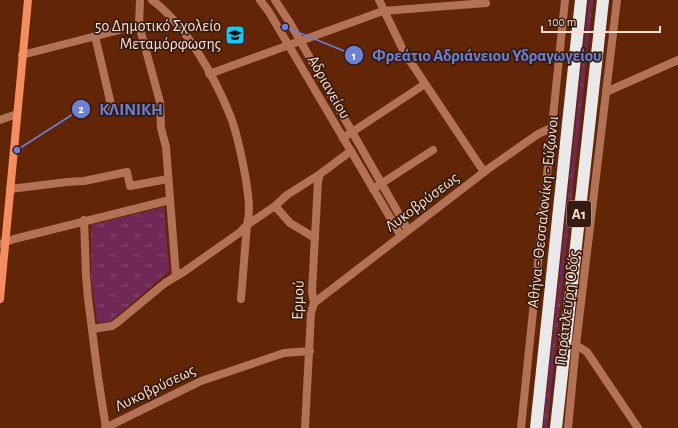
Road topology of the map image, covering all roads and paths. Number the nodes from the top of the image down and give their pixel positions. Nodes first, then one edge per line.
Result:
1 (28, 0) edge
2 (140, 0) edge
3 (152, 0) edge
4 (260, 0) edge
5 (274, 0) edge
6 (378, 0) edge
7 (565, 0) edge
8 (581, 0) edge
9 (603, 0) edge
10 (617, 0) edge
11 (486, 3) dead end
12 (383, 11) junction
13 (139, 26) junction
14 (95, 36) junction
15 (300, 42) junction
16 (289, 46) junction
17 (22, 55) junction
18 (678, 60) edge
19 (209, 74) junction
20 (425, 84) junction
21 (606, 92) junction
22 (112, 109) dead end
23 (16, 114) junction
24 (0, 120) edge
25 (551, 128) junction
26 (352, 133) junction
27 (343, 138) junction
28 (433, 150) dead end
29 (351, 151) junction
30 (484, 172) junction
31 (320, 174) junction
32 (168, 179) junction
33 (382, 184) junction
34 (10, 189) junction
35 (373, 189) junction
36 (170, 200) junction
37 (275, 206) junction
38 (84, 220) junction
39 (247, 225) junction
40 (408, 230) junction
41 (401, 236) junction
42 (315, 238) junction
43 (2, 243) edge
44 (176, 276) junction
45 (0, 299) edge
46 (241, 299) dead end
47 (314, 304) junction
48 (92, 329) junction
49 (576, 345) junction
50 (310, 351) junction
51 (106, 428) edge
52 (305, 428) edge
53 (521, 428) edge
54 (536, 428) edge
55 (556, 428) edge
56 (568, 428) edge
57 (638, 428) edge

1 - 17 main road
2 - 13 street
3 - 19 street
4 - 16 street, Αδριανείου
5 - 15 street, Αδριανείου
6 - 12 street
7 - 25 street, Παράπλευρη Οδός
8 - 54 highway, Αθήνα - Θεσσαλονίκη - Εύζωνοι / Α1
9 - 55 highway, Α1
10 - 21 street, Παράπλευρη Οδός
11 - 12 street
12 - 15 street
12 - 20 street
13 - 14 street
13 - 32 street
14 - 17 street
14 - 22 street
15 - 16 street
15 - 26 street, Αδριανείου
16 - 19 street
16 - 27 street, Αδριανείου
17 - 23 main road
18 - 21 street
19 - 39 street
20 - 26 street
20 - 30 street
21 - 49 street, Παράπλευρη Οδός
23 - 24 street
23 - 34 main road
25 - 30 street, Λυκοβρύσεως
25 - 53 street, Παράπλευρη Οδός
26 - 27 street
26 - 33 street, Αδριανείου
27 - 29 street, Αδριανείου
28 - 33 street
29 - 31 street
29 - 35 street, Αδριανείου
30 - 40 street, Λυκοβρύσεως
31 - 37 street
31 - 42 street, Ερμού
32 - 34 street
32 - 36 street
33 - 35 street
33 - 40 street, Αδριανείου
34 - 43 main road
35 - 41 street, Αδριανείου
36 - 38 street
36 - 44 street
37 - 39 street
37 - 42 street
38 - 43 street
38 - 48 street
39 - 44 street
39 - 46 street
40 - 41 street, Λυκοβρύσεως
41 - 47 street, Λυκοβρύσεως
42 - 47 street, Ερμού
43 - 45 main road
44 - 48 street
47 - 50 street, Ερμού
48 - 51 street
49 - 56 street, Παράπλευρη Οδός
49 - 57 street
50 - 51 street, Λυκοβρύσεως
50 - 52 street, Ερμού

